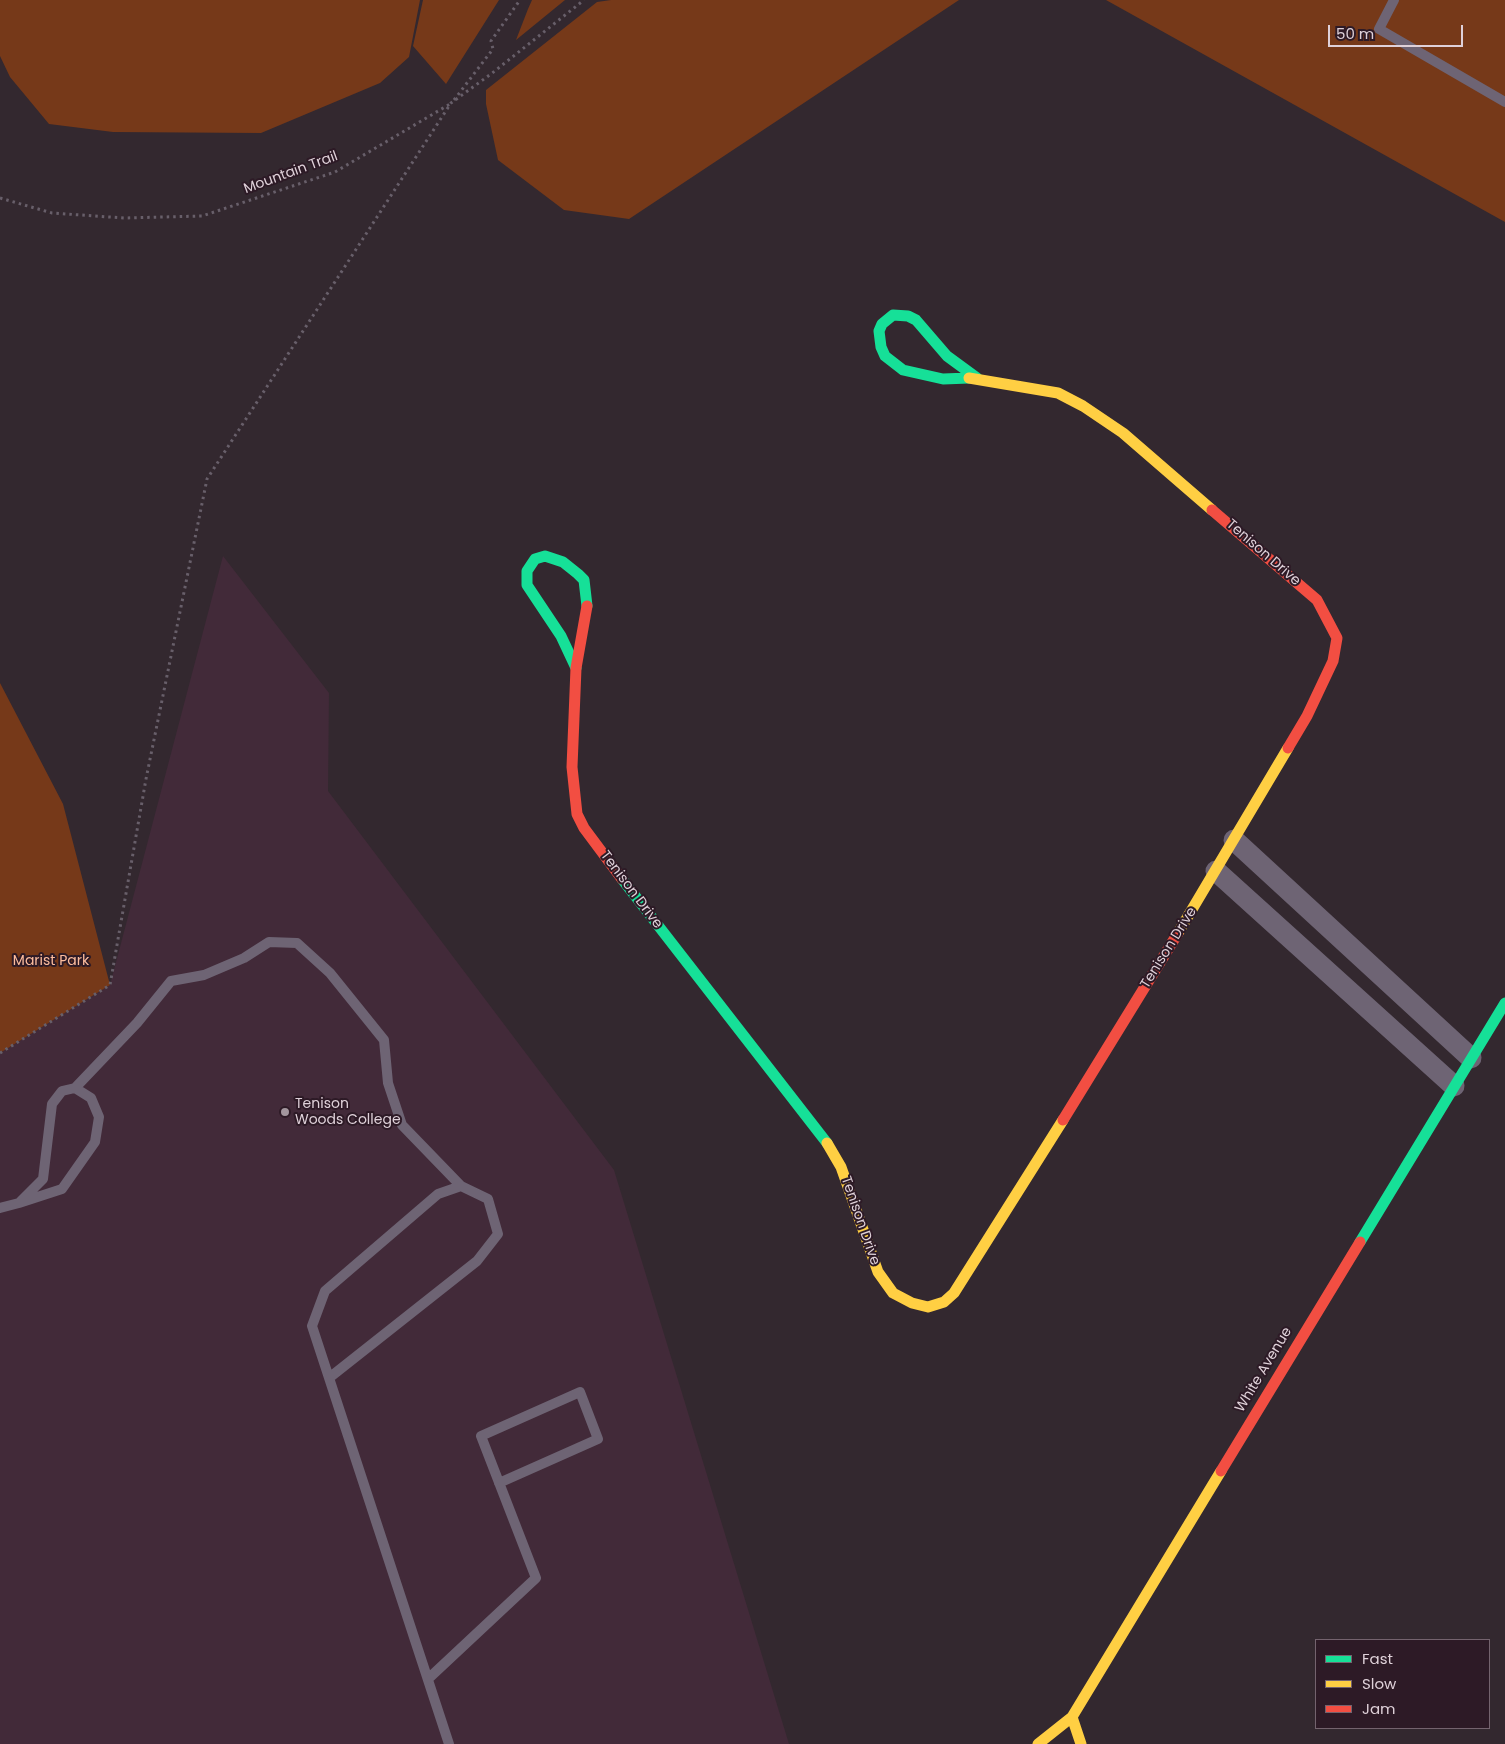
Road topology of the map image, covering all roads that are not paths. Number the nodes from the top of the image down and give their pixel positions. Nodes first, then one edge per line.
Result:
1 (1394, 0) edge
2 (1505, 102) edge
3 (977, 378) junction
4 (576, 668) junction
5 (1234, 840) junction
6 (1216, 871) junction
7 (1505, 1003) edge
8 (1471, 1058) junction
9 (1454, 1086) junction
10 (75, 1088) junction
11 (461, 1186) junction
12 (19, 1203) junction
13 (0, 1208) edge
14 (329, 1378) junction
15 (499, 1483) junction
16 (428, 1679) junction
17 (1072, 1716) junction
18 (449, 1744) edge
19 (1038, 1744) edge
20 (1081, 1744) edge

1 - 2 lane
3 - 3 street, Tenison Drive
3 - 5 street, Tenison Drive
4 - 4 street, Tenison Drive
4 - 6 street, Tenison Drive
5 - 6 street, Tenison Drive
5 - 8 street
6 - 9 street
7 - 8 street, White Avenue
8 - 9 street, White Avenue
9 - 17 street, White Avenue
10 - 11 lane
10 - 12 lane
10 - 12 lane
11 - 14 lane
11 - 14 lane
12 - 13 lane
14 - 16 lane
15 - 15 lane
15 - 16 lane
16 - 18 lane
17 - 19 street, White Avenue
17 - 20 street

